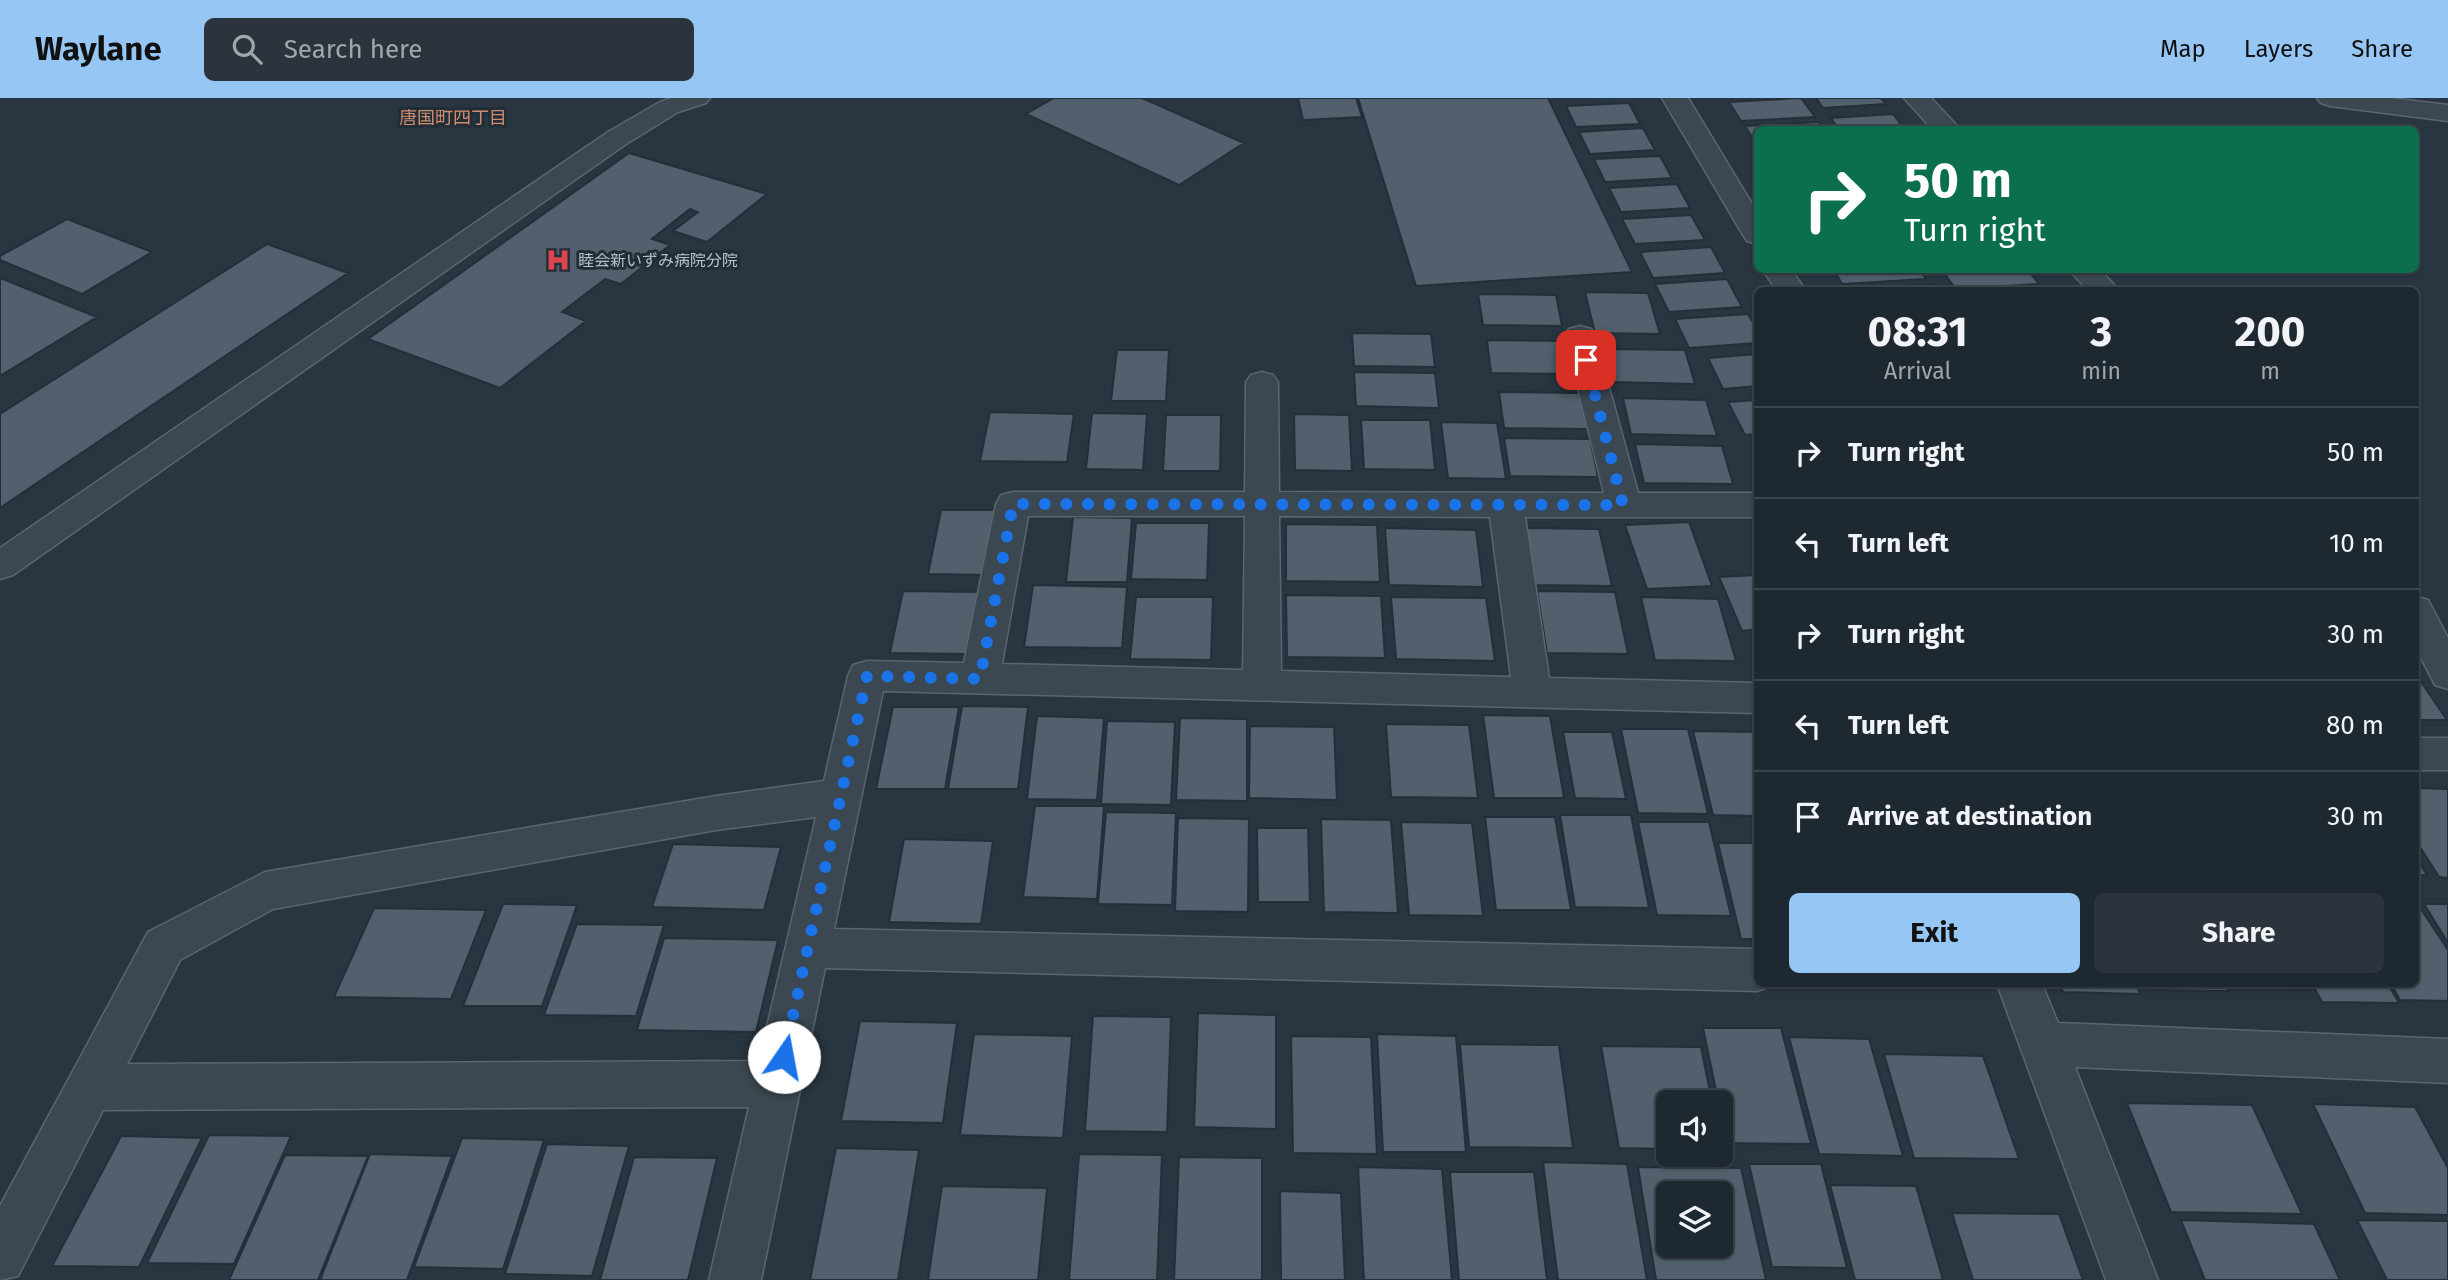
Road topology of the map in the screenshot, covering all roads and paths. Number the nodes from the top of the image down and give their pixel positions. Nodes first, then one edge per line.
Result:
1 (697, 98) edge
2 (1675, 98) edge
3 (1917, 98) edge
4 (2330, 98) edge
5 (2379, 101) edge
6 (2448, 113) edge
7 (1944, 126) edge
8 (1754, 230) edge
9 (2087, 273) edge
10 (2101, 287) edge
11 (1580, 336) dead end
12 (1262, 382) dead end
13 (1262, 505) junction
14 (1506, 505) junction
15 (1623, 505) junction
16 (1754, 505) edge
17 (0, 566) edge
18 (2419, 618) edge
19 (2448, 674) edge
20 (980, 679) junction
21 (1262, 685) junction
22 (1532, 692) junction
23 (1754, 698) edge
24 (2419, 754) edge
25 (2448, 754) edge
26 (841, 796) junction
27 (808, 948) junction
28 (1754, 971) edge
29 (2021, 987) edge
30 (2042, 1044) junction
31 (2448, 1061) edge
32 (778, 1084) junction
33 (89, 1087) junction
34 (0, 1258) edge
35 (734, 1280) edge
36 (2132, 1280) edge

1 - 17 street
2 - 8 street
3 - 7 street
4 - 5 street
5 - 6 street
9 - 10 street
11 - 15 street
12 - 13 street
13 - 14 street
13 - 20 street
13 - 21 street
14 - 15 street
14 - 22 street
15 - 16 street
18 - 19 street
20 - 21 street
20 - 26 street
21 - 22 street
22 - 23 street
24 - 25 street
26 - 27 street
26 - 33 street
27 - 28 street
27 - 32 street
29 - 30 street
30 - 31 street
30 - 36 street
32 - 33 street
32 - 35 street
33 - 34 street

